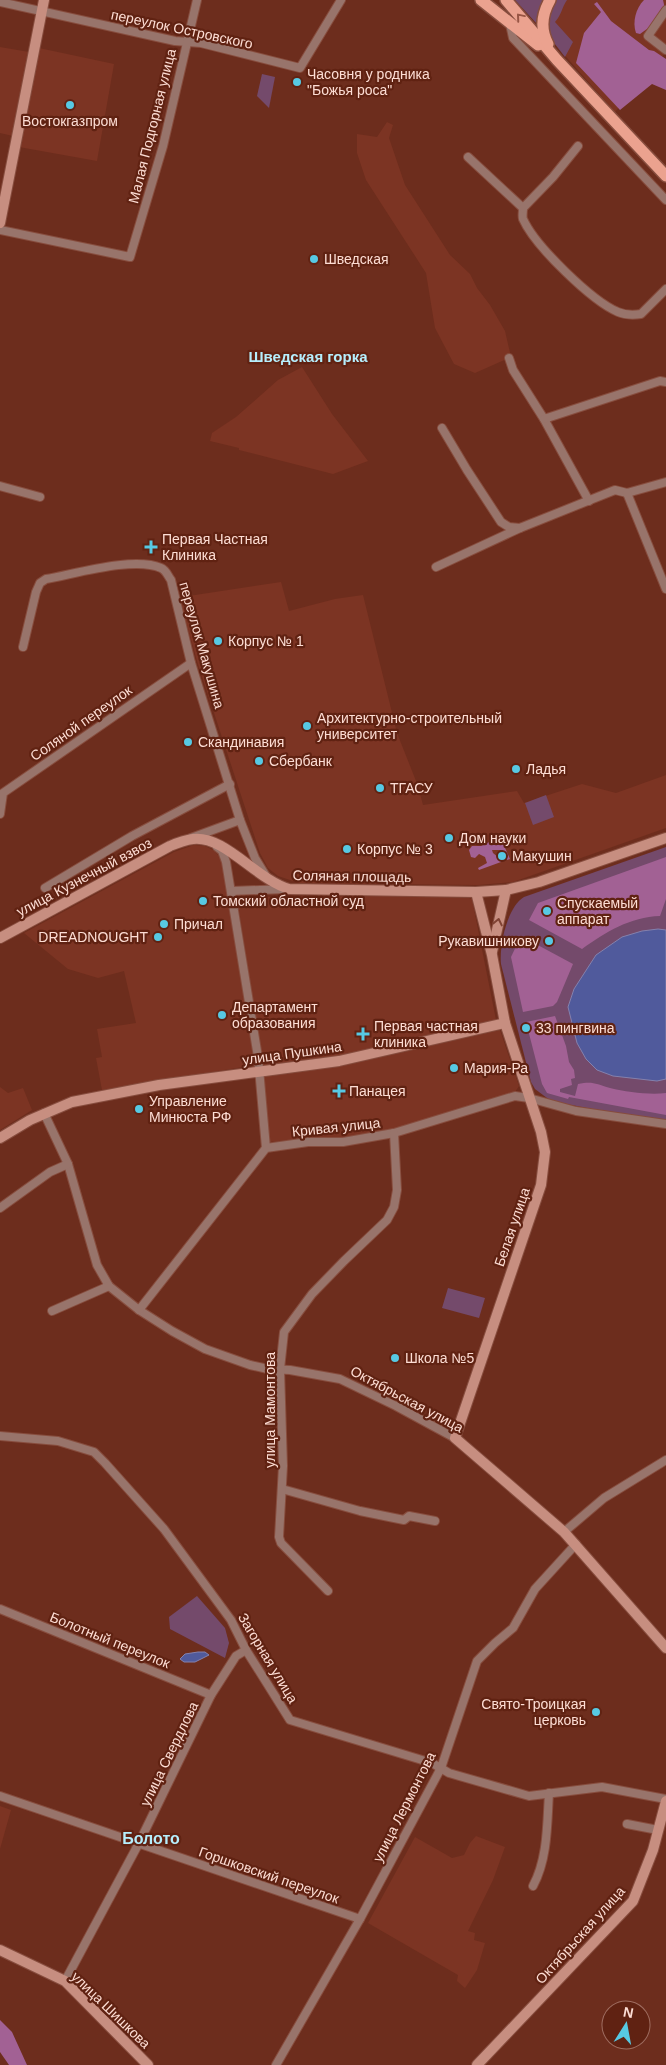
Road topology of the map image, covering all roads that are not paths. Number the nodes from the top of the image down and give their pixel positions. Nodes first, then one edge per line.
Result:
1 (44, 0) edge
2 (197, 0) edge
3 (341, 0) edge
4 (481, 0) edge
5 (506, 0) edge
6 (550, 0) edge
7 (0, 2) edge
8 (666, 10) edge
9 (41, 11) junction
10 (510, 24) junction
11 (187, 42) junction
12 (666, 50) edge
13 (557, 60) junction
14 (578, 146) dead end
15 (468, 157) dead end
16 (666, 176) edge
17 (666, 200) edge
18 (523, 208) junction
19 (0, 224) edge
20 (0, 230) edge
21 (666, 289) edge
22 (509, 358) dead end
23 (666, 382) edge
24 (544, 419) junction
25 (442, 428) dead end
26 (666, 482) edge
27 (0, 486) edge
28 (627, 493) junction
29 (40, 497) dead end
30 (589, 501) junction
31 (520, 528) junction
32 (436, 567) dead end
33 (666, 589) edge
34 (23, 647) dead end
35 (191, 663) junction
36 (230, 784) junction
37 (0, 814) edge
38 (240, 820) junction
39 (666, 838) edge
40 (207, 840) junction
41 (182, 841) junction
42 (271, 882) junction
43 (45, 888) dead end
44 (289, 889) junction
45 (506, 890) junction
46 (231, 891) junction
47 (476, 892) junction
48 (0, 938) edge
49 (492, 955) junction
50 (505, 1023) junction
51 (258, 1071) junction
52 (529, 1098) junction
53 (44, 1113) junction
54 (666, 1124) edge
55 (394, 1133) junction
56 (0, 1138) edge
57 (266, 1148) junction
58 (68, 1164) junction
59 (0, 1208) edge
60 (109, 1286) junction
61 (138, 1310) junction
62 (52, 1311) dead end
63 (280, 1369) junction
64 (0, 1436) edge
65 (455, 1438) junction
66 (666, 1460) edge
67 (282, 1489) junction
68 (435, 1521) dead end
69 (564, 1532) junction
70 (576, 1544) junction
71 (328, 1591) dead end
72 (0, 1609) edge
73 (666, 1648) edge
74 (246, 1650) junction
75 (211, 1695) junction
76 (441, 1768) junction
77 (549, 1793) junction
78 (0, 1796) edge
79 (666, 1800) edge
80 (627, 1824) dead end
81 (658, 1830) junction
82 (139, 1843) junction
83 (533, 1886) dead end
84 (360, 1918) junction
85 (0, 1950) edge
86 (65, 1981) junction
87 (148, 2065) edge
88 (276, 2065) edge
89 (477, 2065) edge

1 - 9 street
2 - 11 street, Малая Подгорная улица
3 - 11 street, переулок Островского
4 - 10 main road
13 -> 5 main road
6 - 13 main road
7 - 9 street, переулок Островского
8 - 12 street
9 - 11 street, переулок Островского
9 - 19 street
10 - 13 main road
10 - 17 street
11 - 20 street, Малая Подгорная улица
13 - 16 main road
14 - 18 street
15 - 18 street
18 - 21 street
22 - 24 street
23 - 24 street
24 - 30 street
25 - 31 street
26 - 28 street
27 - 29 street
28 - 30 street
28 - 33 street
30 - 31 street
31 - 32 street
34 - 35 street, переулок Макушина
35 - 36 street, переулок Макушина
35 - 37 street, Соляной переулок
36 - 38 street, переулок Макушина
36 - 43 street
38 - 41 street
38 - 42 street, переулок Макушина
39 - 45 street
40 - 41 street, Соляная площадь
40 - 42 street, Соляная площадь
40 - 46 street
41 - 48 street, улица Кузнечный взвоз
42 - 44 street, Соляная площадь
44 - 46 street
44 - 47 street, Соляная площадь
45 - 47 street
49 -> 45 street
46 - 51 street
47 - 49 street
49 - 50 street
50 - 51 street, улица Пушкина
50 - 52 street, Белая улица
51 - 53 street, улица Пушкина
51 - 57 street
52 - 54 street, Кривая улица
52 - 55 street, Кривая улица
52 - 65 street, Белая улица
53 - 56 street, улица Пушкина
53 - 58 street, Октябрьская улица
55 - 57 street, Кривая улица
55 - 63 street, улица Мамонтова
57 - 61 street
58 - 59 street
58 - 60 street, Октябрьская улица
60 - 61 street, Октябрьская улица
60 - 62 street
61 - 63 street, Октябрьская улица
63 - 65 street, Октябрьская улица
63 - 67 street, улица Мамонтова
64 - 74 street, Загорная улица
65 - 69 street, Октябрьская улица
66 - 69 street
67 - 68 street
67 - 71 street, улица Мамонтова
69 - 70 street, Октябрьская улица
70 - 73 street, Октябрьская улица
70 - 76 street, улица Лермонтова
72 - 75 street, Болотный переулок
74 - 75 street, улица Свердлова
74 - 76 street, Загорная улица
75 - 82 street, улица Свердлова
76 - 77 street, Загорная улица
76 - 84 street, улица Лермонтова
77 - 79 street, Загорная улица
77 - 83 street
78 - 82 street, Горшковский переулок
79 - 81 street, Октябрьская улица
80 - 81 street
81 - 89 street, Октябрьская улица
82 - 84 street, Горшковский переулок
82 - 86 street, улица Свердлова
84 - 88 street, улица Лермонтова
85 - 86 street, улица Шишкова
86 - 87 street, улица Шишкова

